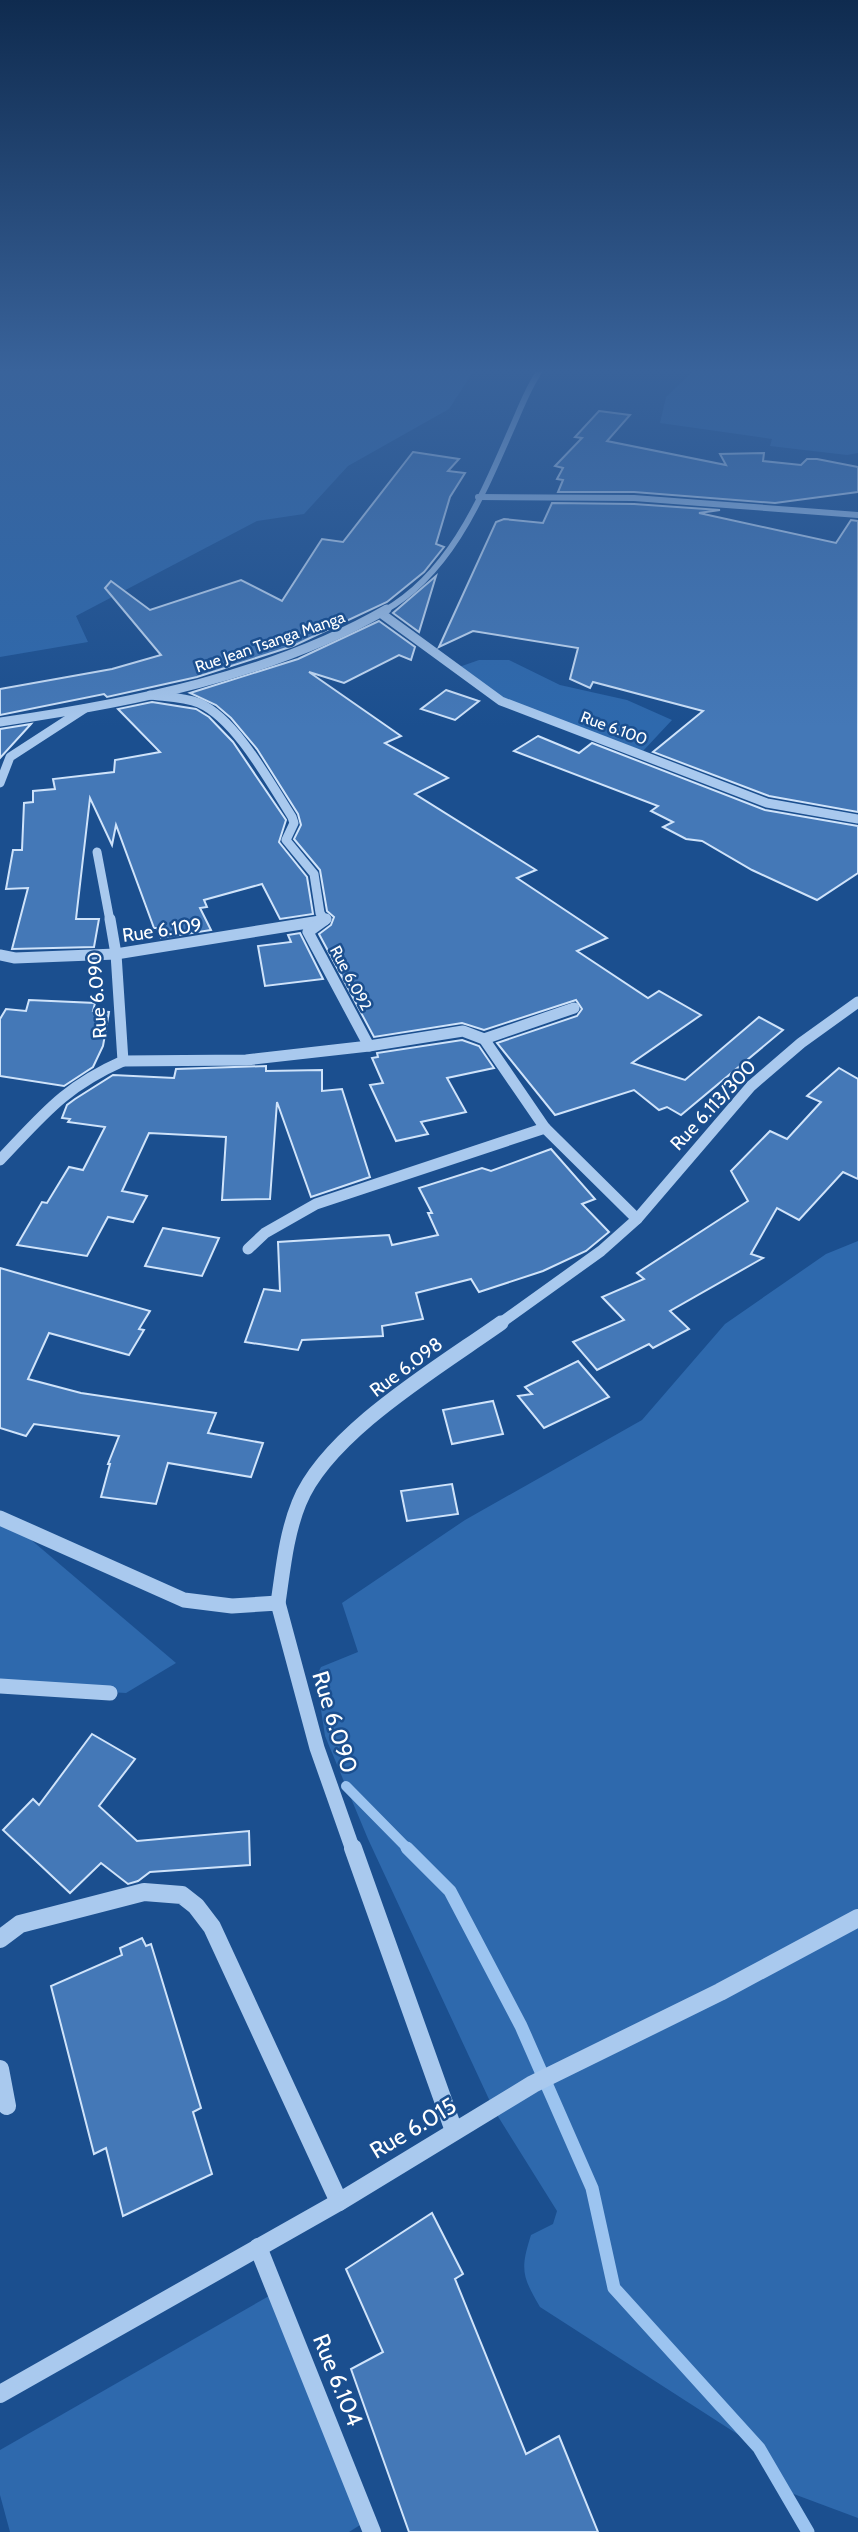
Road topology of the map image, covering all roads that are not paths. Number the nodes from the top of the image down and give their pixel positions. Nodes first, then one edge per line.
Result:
1 (481, 490) edge
2 (478, 497) junction
3 (858, 515) edge
4 (382, 614) junction
5 (150, 695) junction
6 (87, 707) junction
7 (0, 722) edge
8 (0, 783) edge
9 (858, 819) edge
10 (97, 852) dead end
11 (327, 920) junction
12 (116, 954) junction
13 (0, 955) edge
14 (858, 1002) edge
15 (574, 1008) dead end
16 (484, 1039) junction
17 (369, 1046) junction
18 (123, 1061) junction
19 (545, 1128) junction
20 (0, 1160) edge
21 (637, 1219) junction
22 (248, 1249) dead end
23 (0, 1518) edge
24 (278, 1603) junction
25 (0, 1686) edge
26 (110, 1693) dead end
27 (858, 1918) edge
28 (0, 1939) edge
29 (599, 2049) joint
30 (0, 2069) edge
31 (533, 2084) joint
32 (7, 2106) dead end
33 (454, 2131) junction
34 (339, 2202) junction
35 (258, 2247) junction
36 (0, 2394) edge
37 (372, 2532) edge

1 - 2 street, Rue Jean Tsanga Manga
2 - 3 street
2 - 4 street, Rue Jean Tsanga Manga
4 - 5 street, Rue Jean Tsanga Manga
4 - 9 street, Rue 6.100
5 - 6 street, Rue Jean Tsanga Manga
5 - 11 street, Rue 6.092
6 - 7 street, Rue Jean Tsanga Manga
6 - 8 street
10 - 12 street, Rue 6.090
11 - 12 street, Rue 6.109
11 - 17 street, Rue 6.092
12 - 13 street, Rue 6.109
12 - 18 street, Rue 6.090
14 - 21 street, Rue 6.113/300
15 - 16 street
16 - 17 street
16 - 19 street
17 - 18 street
18 - 20 street, Rue 6.090
19 - 21 street
19 - 22 street
21 - 24 street, Rue 6.098
23 - 24 street
24 - 33 street, Rue 6.090
25 - 26 street
27 - 29 street, Rue 6.015
28 - 34 street
29 - 31 street, Rue 6.015
30 - 32 street
31 - 33 street, Rue 6.015
33 - 34 street, Rue 6.015
34 - 35 street, Rue 6.015
35 - 36 street, Rue 6.015
35 - 37 street, Rue 6.104

